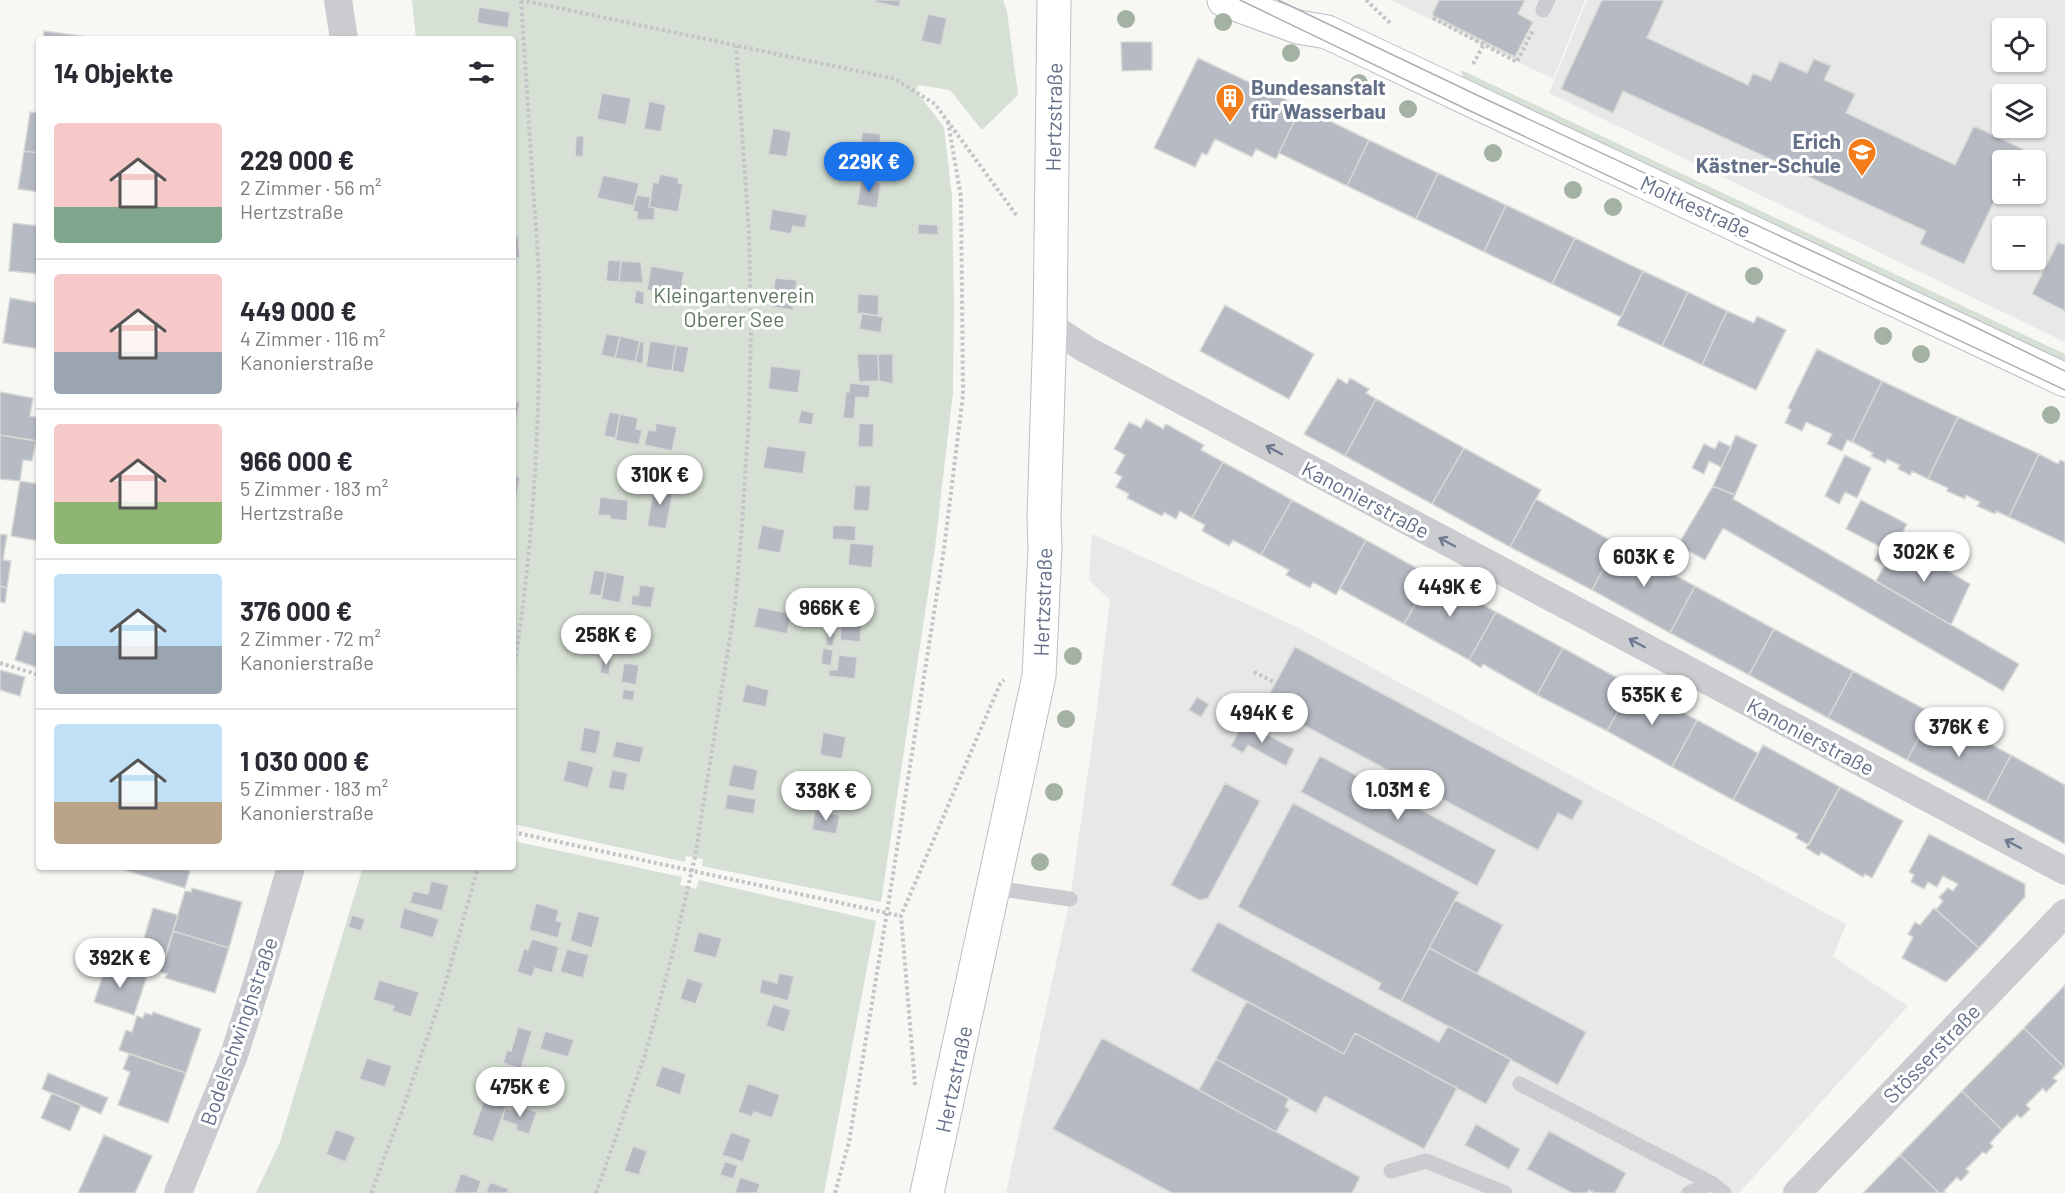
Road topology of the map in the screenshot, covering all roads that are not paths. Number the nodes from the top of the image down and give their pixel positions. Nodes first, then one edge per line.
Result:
1 (338, 0) edge
2 (1054, 0) edge
3 (1224, 0) edge
4 (1296, 0) edge
5 (1327, 32) junction
6 (344, 36) edge
7 (1050, 326) junction
8 (2065, 380) edge
9 (290, 870) edge
10 (2065, 871) edge
11 (995, 888) junction
12 (1070, 899) dead end
13 (2065, 913) edge
14 (1520, 1084) dead end
15 (1391, 1171) dead end
16 (1718, 1188) edge
17 (178, 1193) edge
18 (927, 1193) edge
19 (1505, 1193) edge
20 (1689, 1193) edge
21 (1797, 1193) edge

1 - 6 street
2 - 7 main road, Hertzstraße
3 - 5 main road, Moltkestraße
4 - 5 main road, Moltkestraße
5 - 8 main road, Moltkestraße
10 -> 7 street, Kanonierstraße
7 - 11 main road, Hertzstraße
9 - 17 street, Bodelschwinghstraße
11 - 12 lane
11 - 18 main road, Hertzstraße
13 - 21 street, Stösserstraße
14 - 16 lane
15 - 19 lane
16 - 20 lane

